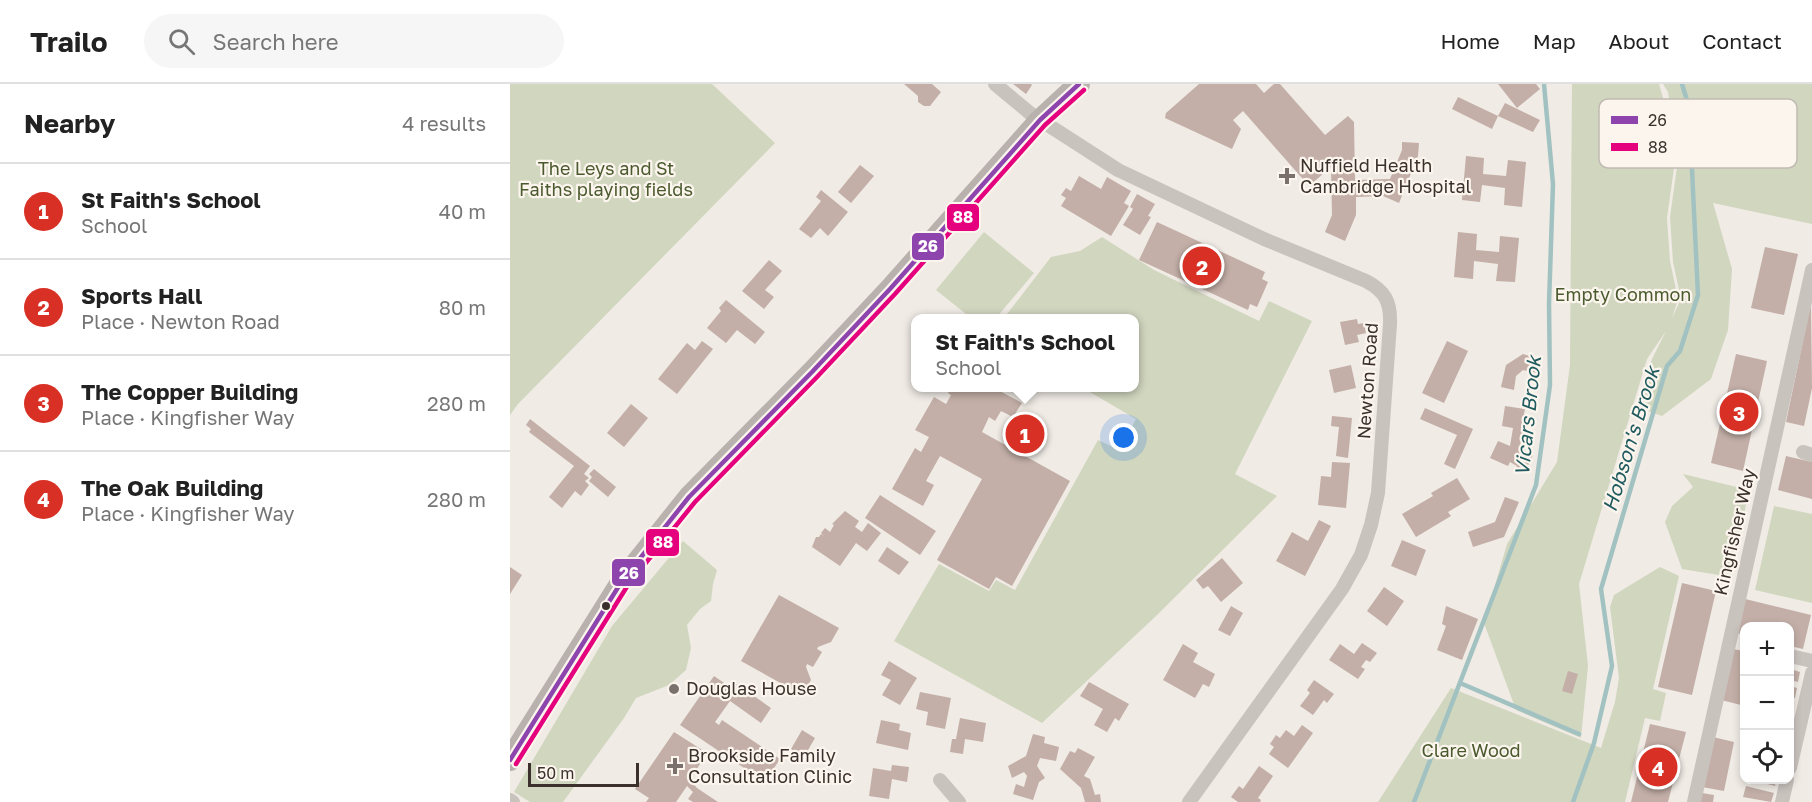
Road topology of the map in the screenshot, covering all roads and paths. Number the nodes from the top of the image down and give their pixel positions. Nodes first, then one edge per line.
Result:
1 (995, 84) edge
2 (1079, 84) edge
3 (1040, 120) junction
4 (1812, 270) edge
5 (1794, 657) edge
6 (1812, 661) edge
7 (1812, 673) edge
8 (1794, 751) edge
9 (510, 760) edge
10 (940, 780) dead end
11 (1786, 784) edge
12 (959, 802) edge
13 (1189, 802) edge
14 (1694, 802) edge
15 (1782, 802) edge

1 - 3 street, Newton Road
2 - 3 main road
3 - 9 main road
3 - 13 street, Newton Road
4 - 14 street, Kingfisher Way
5 - 6 street
7 - 8 street
10 - 12 street
11 - 15 street

